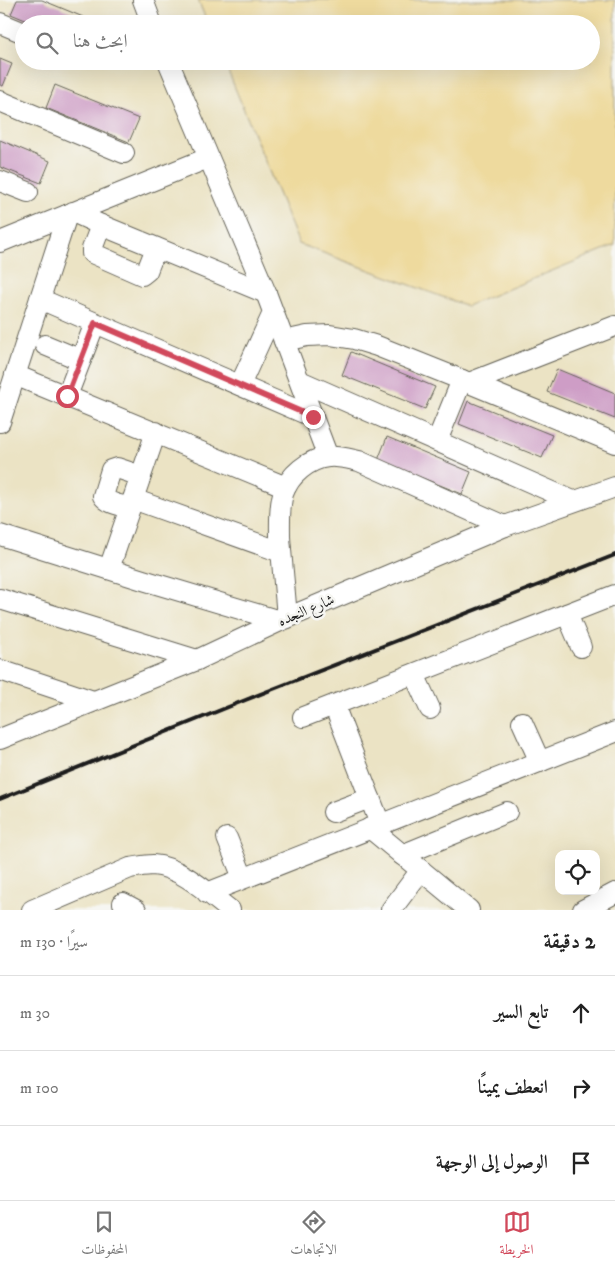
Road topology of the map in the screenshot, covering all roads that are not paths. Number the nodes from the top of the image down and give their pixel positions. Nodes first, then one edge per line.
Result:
1 (143, 0) edge
2 (149, 15) edge
3 (0, 23) edge
4 (15, 29) edge
5 (172, 70) edge
6 (0, 101) edge
7 (124, 153) dead end
8 (208, 158) junction
9 (0, 181) edge
10 (28, 192) dead end
11 (70, 214) junction
12 (101, 225) junction
13 (0, 242) edge
14 (156, 248) junction
15 (266, 293) junction
16 (40, 300) junction
17 (273, 312) junction
18 (95, 323) junction
19 (615, 326) edge
20 (284, 341) junction
21 (45, 345) dead end
22 (81, 360) junction
23 (15, 375) junction
24 (300, 381) junction
25 (465, 381) junction
26 (240, 385) junction
27 (67, 396) junction
28 (313, 417) junction
29 (0, 422) edge
30 (156, 432) junction
31 (437, 441) junction
32 (615, 443) edge
33 (328, 457) junction
34 (141, 476) junction
35 (615, 486) edge
36 (286, 487) junction
37 (573, 501) junction
38 (132, 503) junction
39 (505, 526) junction
40 (0, 535) edge
41 (281, 552) junction
42 (109, 569) junction
43 (615, 595) edge
44 (0, 599) edge
45 (567, 614) junction
46 (284, 619) junction
47 (581, 647) dead end
48 (197, 660) junction
49 (0, 670) edge
50 (414, 674) junction
51 (93, 701) junction
52 (334, 705) junction
53 (430, 709) dead end
54 (303, 717) dead end
55 (522, 722) dead end
56 (615, 732) edge
57 (2, 736) edge
58 (540, 762) junction
59 (370, 798) junction
60 (333, 812) dead end
61 (507, 812) dead end
62 (375, 826) junction
63 (227, 838) dead end
64 (402, 855) junction
65 (420, 870) junction
66 (243, 878) junction
67 (207, 893) junction
68 (615, 893) edge
69 (32, 910) edge
70 (230, 910) edge
71 (391, 910) edge
72 (469, 910) edge
73 (583, 910) edge

1 - 2 street
3 - 4 street
5 - 8 street
6 - 7 street
8 - 11 street
8 - 15 street
9 - 10 street
11 - 12 street
11 - 13 street
11 - 16 street
12 - 14 street
12 - 14 street
14 - 15 street
15 - 17 street
16 - 18 street
16 - 23 street
17 - 20 street
17 - 26 street
18 - 22 street
18 - 26 street
19 - 25 street
20 - 24 street
20 - 25 street
21 - 22 street
22 - 27 street
23 - 27 street
23 - 29 street
24 - 28 street
24 - 31 street
25 - 31 street
25 - 32 street
26 - 28 street
27 - 30 street
28 - 33 street
30 - 34 street
30 - 36 street
31 - 37 street
33 - 36 street
33 - 39 street
34 - 38 street
34 - 38 street
35 - 37 street, شارع النجده
36 - 41 street
37 - 39 street, شارع النجده
38 - 41 street
38 - 42 street
39 - 46 street, شارع النجده
40 - 42 street
41 - 46 street
42 - 46 street
43 - 45 street
44 - 48 street
45 - 47 street
45 - 50 street
46 - 48 street, شارع النجده
48 - 51 street, شارع النجده
49 - 51 street
50 - 52 street
50 - 53 street
51 - 57 street, شارع النجده
52 - 54 street
52 - 59 street
55 - 58 street
56 - 58 street
58 - 62 street
59 - 60 street
59 - 62 street
61 - 64 street
62 - 64 street
62 - 66 street
63 - 66 street
64 - 65 street
65 - 71 street
65 - 72 street
66 - 67 street
67 - 69 street
67 - 70 street
68 - 73 street

